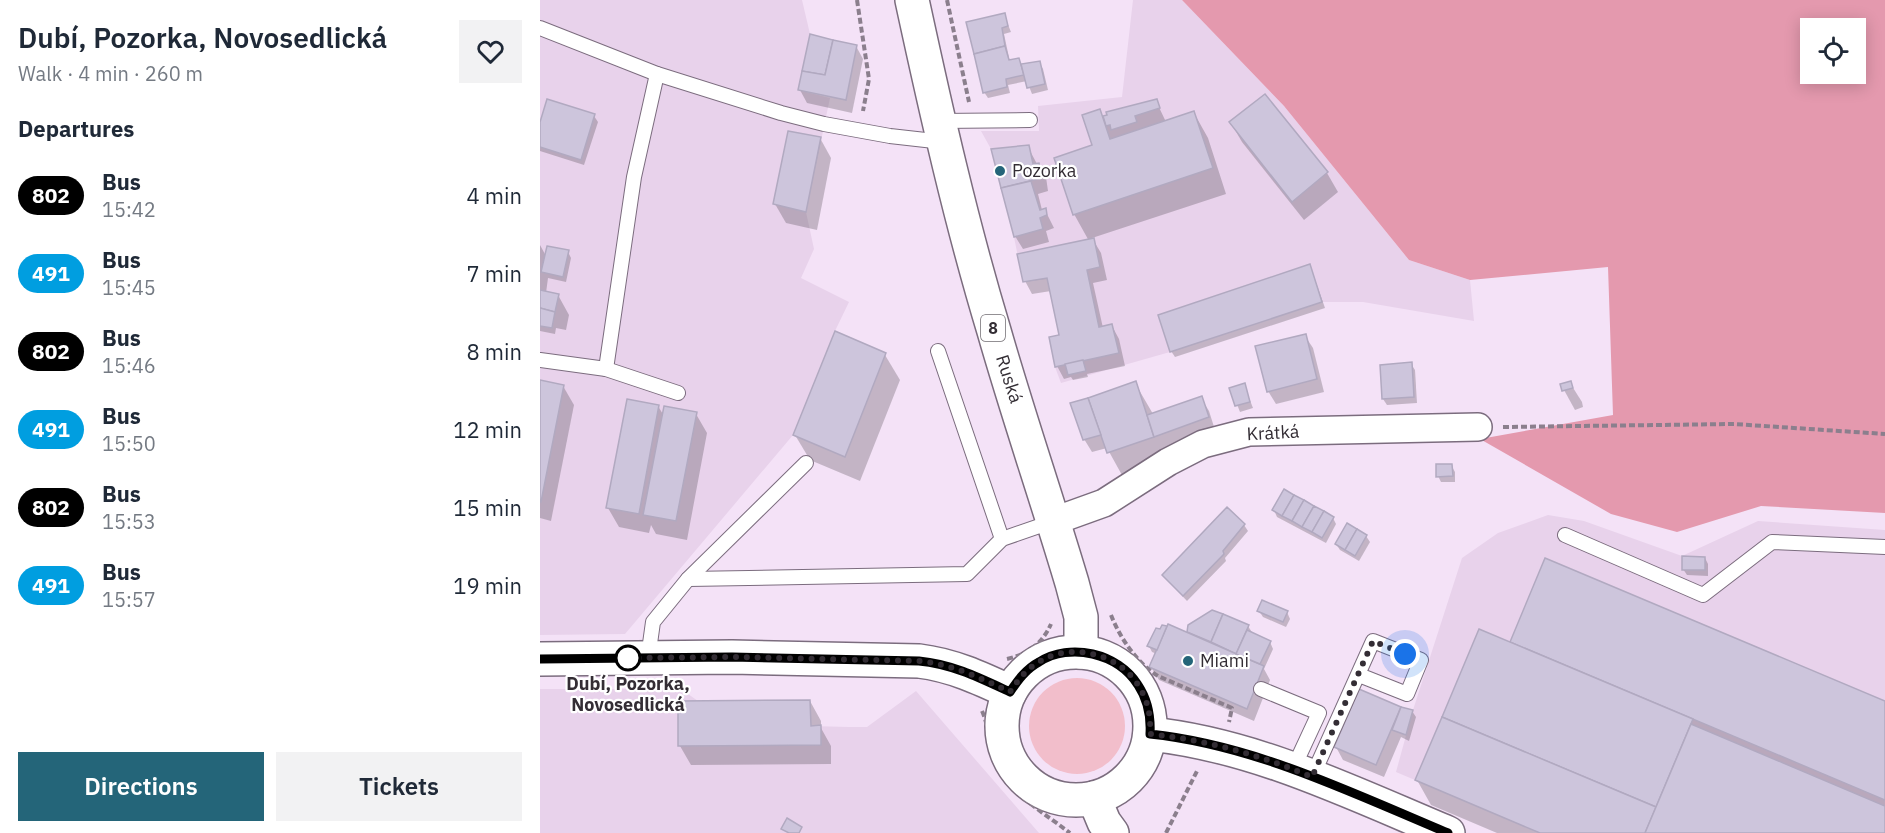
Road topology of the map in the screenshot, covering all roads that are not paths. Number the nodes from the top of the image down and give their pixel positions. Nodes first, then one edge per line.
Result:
1 (912, 0) edge
2 (540, 28) edge
3 (657, 74) junction
4 (1030, 120) dead end
5 (940, 131) junction
6 (938, 351) dead end
7 (540, 360) edge
8 (606, 369) junction
9 (678, 393) dead end
10 (1478, 428) road end
11 (806, 463) dead end
12 (1054, 521) junction
13 (1565, 535) dead end
14 (1002, 539) junction
15 (1885, 547) edge
16 (688, 579) junction
17 (1081, 652) junction
18 (648, 658) junction
19 (540, 659) edge
20 (1359, 675) junction
21 (1261, 689) dead end
22 (1010, 692) junction
23 (1150, 734) junction
24 (1303, 773) junction
25 (1094, 798) junction
26 (1112, 833) edge
27 (1448, 833) edge

1 - 5 main road, Ruská / 8
2 - 3 lane
3 - 5 lane
3 - 8 lane
4 - 5 lane
5 - 12 main road, Ruská / 8
6 - 14 lane
7 - 8 lane
8 - 9 lane
10 - 12 street, Krátká
11 - 16 lane
12 - 14 lane
12 - 17 main road, Ruská / 8
13 - 15 lane
14 - 16 lane
16 - 18 lane
17 - 22 main road
17 - 23 main road
18 - 19 main road
18 - 22 main road
20 - 20 lane
20 - 24 lane
21 - 24 lane
22 - 25 main road
23 - 24 main road
23 - 25 main road
24 - 27 main road
25 - 26 main road

